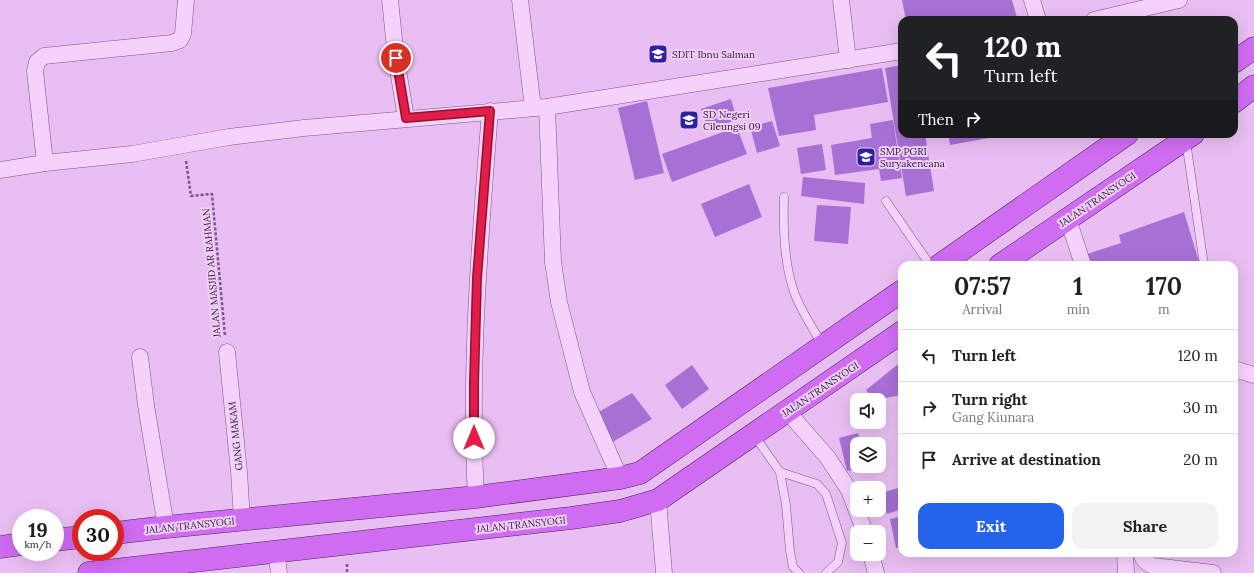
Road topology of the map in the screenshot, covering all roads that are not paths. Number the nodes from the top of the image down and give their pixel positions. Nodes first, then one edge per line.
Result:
1 (186, 0) edge
2 (390, 0) edge
3 (520, 0) edge
4 (841, 0) edge
5 (1032, 0) edge
6 (1179, 0) edge
7 (1037, 16) edge
8 (1117, 16) edge
9 (1254, 48) edge
10 (898, 52) edge
11 (1238, 59) edge
12 (848, 60) junction
13 (1254, 86) edge
14 (1238, 99) edge
15 (540, 108) junction
16 (490, 111) junction
17 (406, 118) junction
18 (1121, 138) edge
19 (1188, 138) edge
20 (1190, 138) edge
21 (45, 163) junction
22 (0, 170) edge
23 (784, 197) dead end
24 (886, 201) dead end
25 (1068, 218) junction
26 (927, 261) edge
27 (946, 261) edge
28 (1006, 261) edge
29 (1082, 261) edge
30 (1204, 261) edge
31 (898, 295) edge
32 (898, 335) edge
33 (824, 346) junction
34 (227, 352) road end
35 (140, 357) dead end
36 (1238, 370) edge
37 (1254, 375) edge
38 (787, 411) junction
39 (754, 434) junction
40 (780, 472) junction
41 (620, 478) junction
42 (476, 497) junction
43 (658, 500) junction
44 (242, 519) junction
45 (862, 525) edge
46 (166, 527) junction
47 (124, 532) edge
48 (12, 545) edge
49 (0, 547) edge
50 (276, 551) junction
51 (1125, 557) edge
52 (1142, 557) edge
53 (873, 561) edge
54 (197, 567) edge
55 (89, 573) edge
56 (279, 573) edge
57 (664, 573) edge
58 (799, 573) edge
59 (826, 573) edge
60 (876, 573) edge
61 (1126, 573) edge
62 (1213, 573) edge

1 - 21 street
2 - 17 street
3 - 15 street
4 - 12 street
5 - 7 street
6 - 8 street
9 - 11 highway
10 - 12 street
12 - 15 street
13 - 14 highway
15 - 16 street
15 - 41 street
16 - 17 street
16 - 42 street
17 - 21 street
18 - 27 highway
19 - 25 highway, JALAN TRANSYOGI
20 - 30 lane
21 - 22 street
23 - 33 lane
24 - 26 lane
25 - 28 highway, JALAN TRANSYOGI
25 - 29 street
31 - 33 highway, JALAN TRANSYOGI
32 - 38 highway, JALAN TRANSYOGI
33 - 41 highway, JALAN TRANSYOGI
34 - 44 street, GANG MAKAM
35 - 46 street
36 - 37 street
38 - 39 highway, JALAN TRANSYOGI
38 - 45 street
39 - 40 lane
39 - 43 highway, JALAN TRANSYOGI
40 - 58 lane
40 - 59 lane
41 - 42 highway, JALAN TRANSYOGI
42 - 44 highway, JALAN TRANSYOGI
43 - 50 highway, JALAN TRANSYOGI
43 - 57 street
44 - 46 highway, JALAN TRANSYOGI
46 - 47 highway, JALAN TRANSYOGI
48 - 49 highway
50 - 54 highway, JALAN TRANSYOGI
50 - 56 street
51 - 61 street
52 - 62 street
53 - 60 street
54 - 55 highway, JALAN TRANSYOGI

